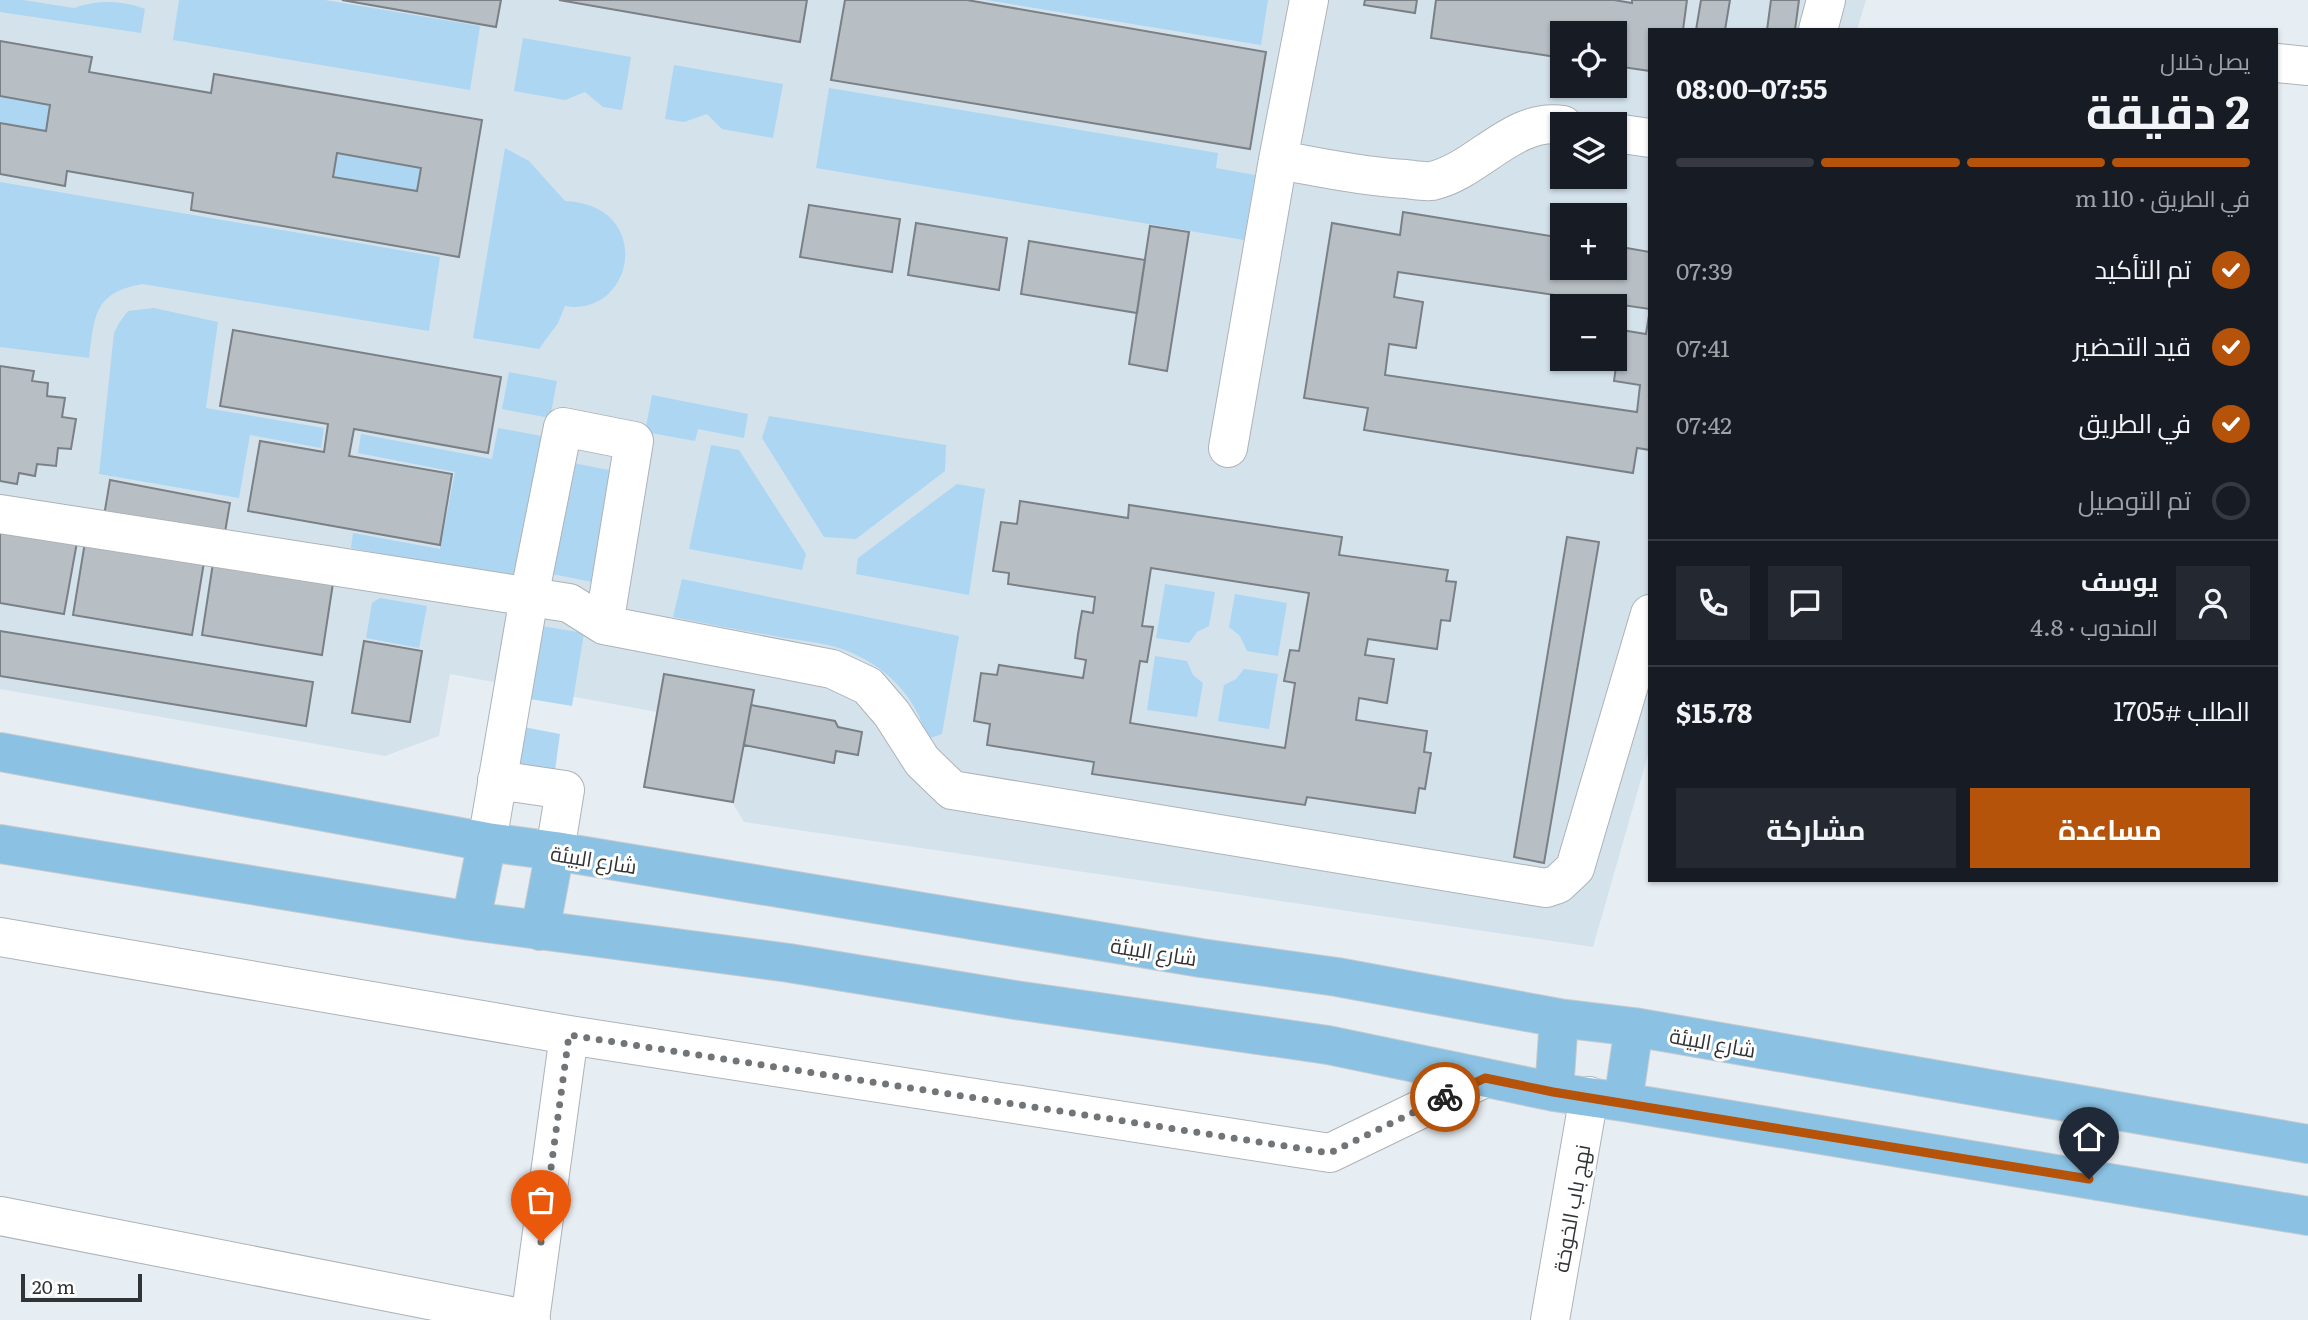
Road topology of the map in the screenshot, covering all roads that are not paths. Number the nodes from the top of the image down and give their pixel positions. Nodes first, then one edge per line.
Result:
1 (1309, 0) edge
2 (1826, 0) edge
3 (1819, 28) edge
4 (2278, 63) edge
5 (2308, 66) edge
6 (1550, 124) edge
7 (1627, 135) edge
8 (1648, 138) edge
9 (1278, 160) junction
10 (1228, 448) dead end
11 (0, 514) edge
12 (529, 597) junction
13 (1648, 621) edge
14 (604, 625) junction
15 (0, 752) edge
16 (497, 780) junction
17 (486, 842) junction
18 (0, 844) edge
19 (555, 851) junction
20 (471, 921) junction
21 (540, 931) junction
22 (0, 937) edge
23 (1559, 1018) junction
24 (1634, 1027) junction
25 (569, 1035) junction
26 (1485, 1078) junction
27 (1589, 1097) junction
28 (2308, 1144) edge
29 (0, 1216) edge
30 (2308, 1216) edge
31 (530, 1320) edge
32 (1550, 1320) edge

1 - 9 street
2 - 3 street
4 - 5 street
6 - 9 street
7 - 8 street
9 - 10 street
11 - 12 street
12 - 14 street
12 - 14 street
12 - 16 street
13 - 14 street
15 - 17 main road, شارع البيئة
16 - 17 street
16 - 19 street
17 - 19 main road, شارع البيئة
17 - 20 main road
18 - 20 main road
19 - 21 main road
19 - 23 main road, شارع البيئة
20 - 21 main road
21 - 26 main road
22 - 25 street
23 - 24 main road, شارع البيئة
23 - 27 main road
24 - 27 main road
24 - 28 main road, شارع البيئة
25 - 26 street
25 - 31 street
26 - 27 main road
27 - 30 main road
27 - 32 street, نهج باب الخوخة
29 - 31 street

